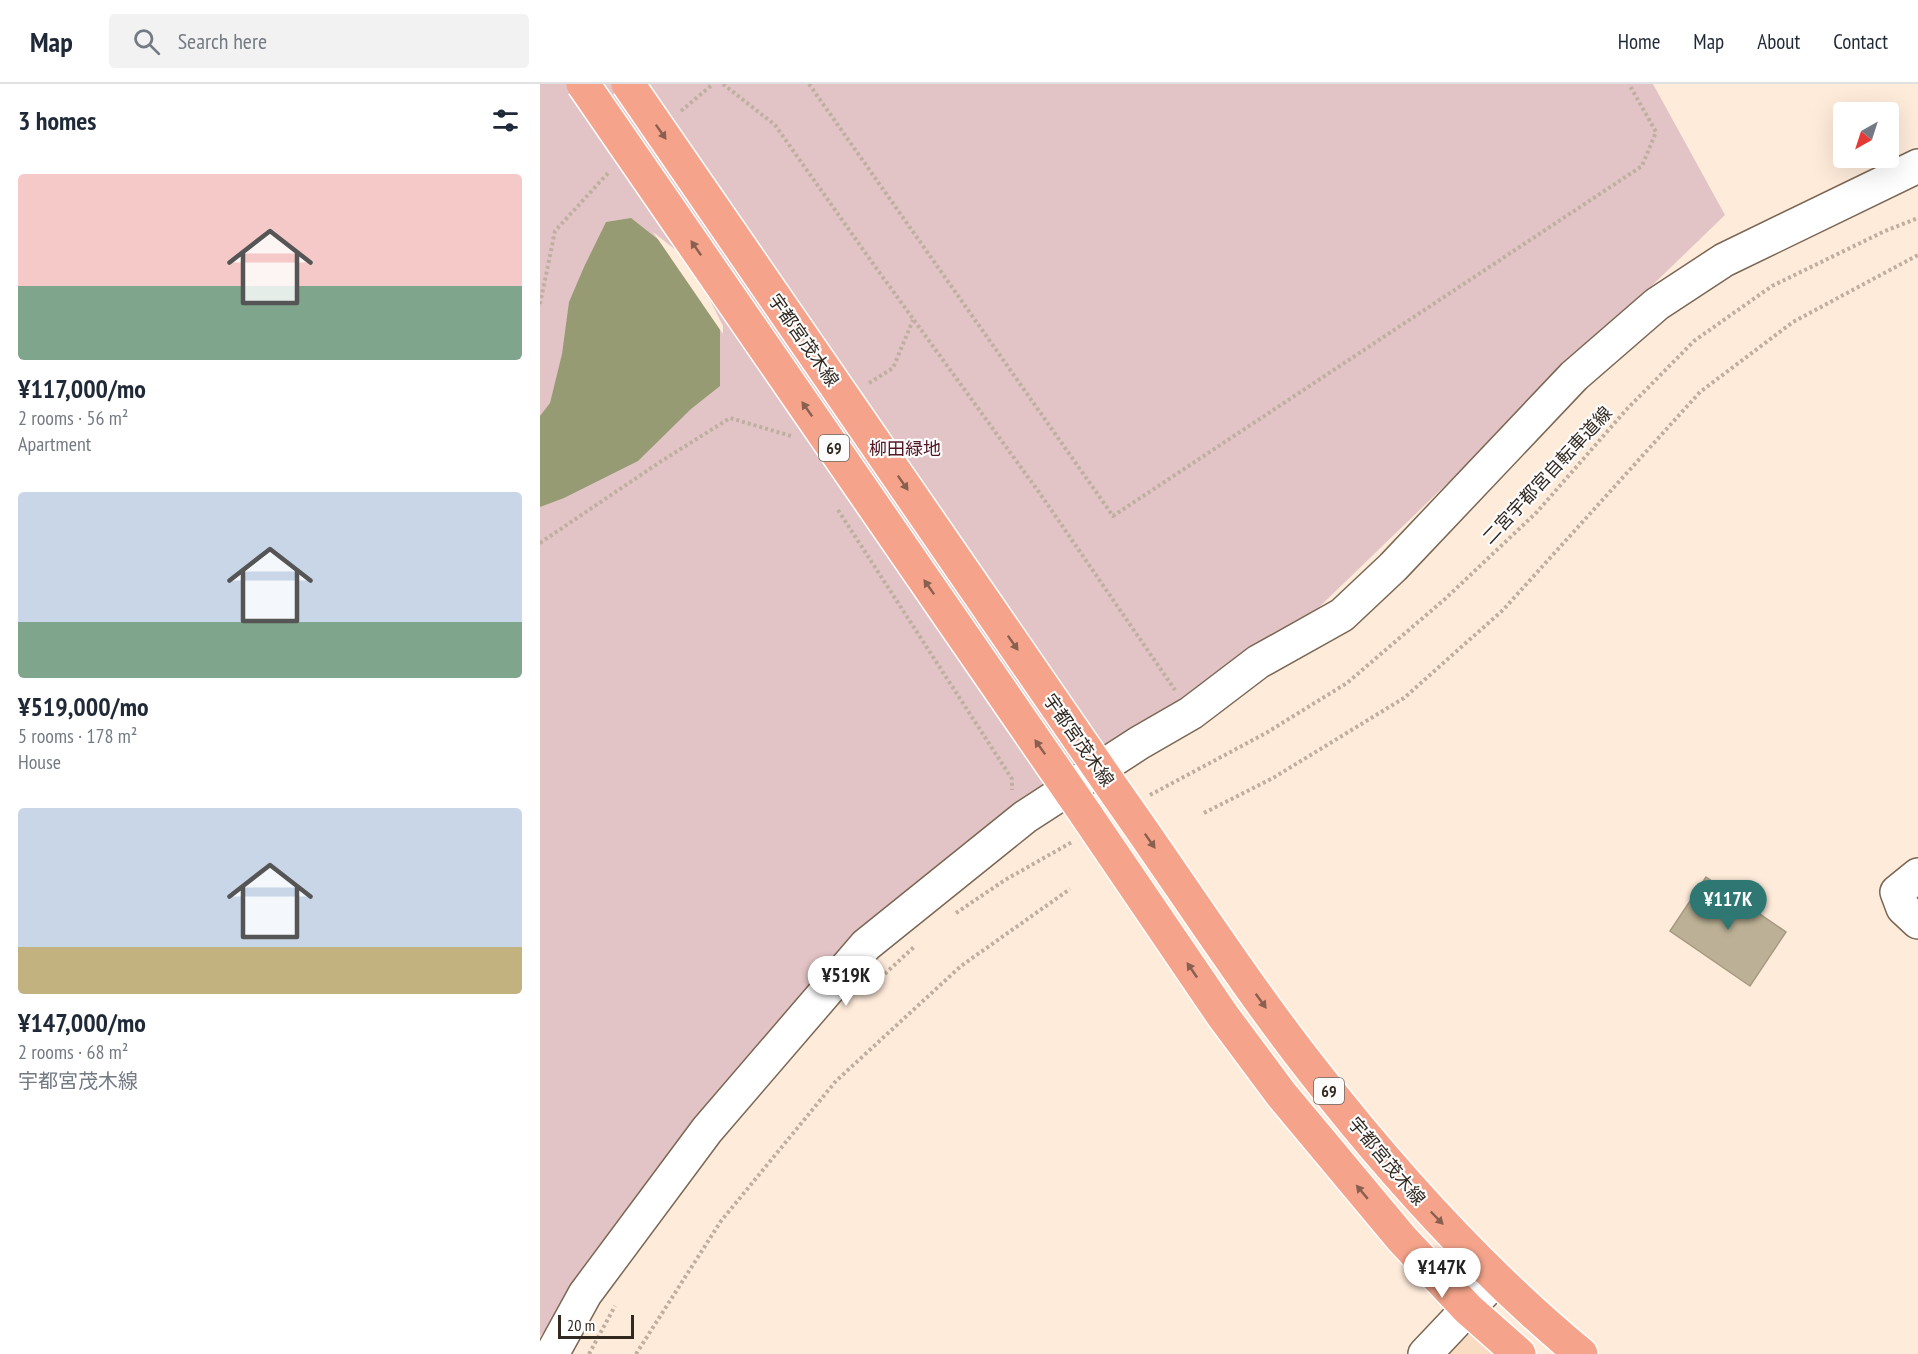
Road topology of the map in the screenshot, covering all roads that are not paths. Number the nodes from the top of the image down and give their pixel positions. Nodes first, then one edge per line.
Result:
1 (583, 84) edge
2 (628, 84) edge
3 (1918, 166) edge
4 (1918, 875) edge
5 (1918, 922) edge
6 (1496, 1279) junction
7 (1468, 1309) junction
8 (552, 1354) edge
9 (1425, 1354) edge
10 (1519, 1354) edge
11 (1581, 1354) edge

7 -> 1 main road, 宇都宮茂木線 / 69, bridge
2 -> 6 main road, 宇都宮茂木線 / 69, bridge
3 - 8 street
4 - 5 street
6 - 7 street
6 - 11 main road, 宇都宮茂木線 / 69
7 - 9 street
7 - 10 main road, 宇都宮茂木線 / 69

